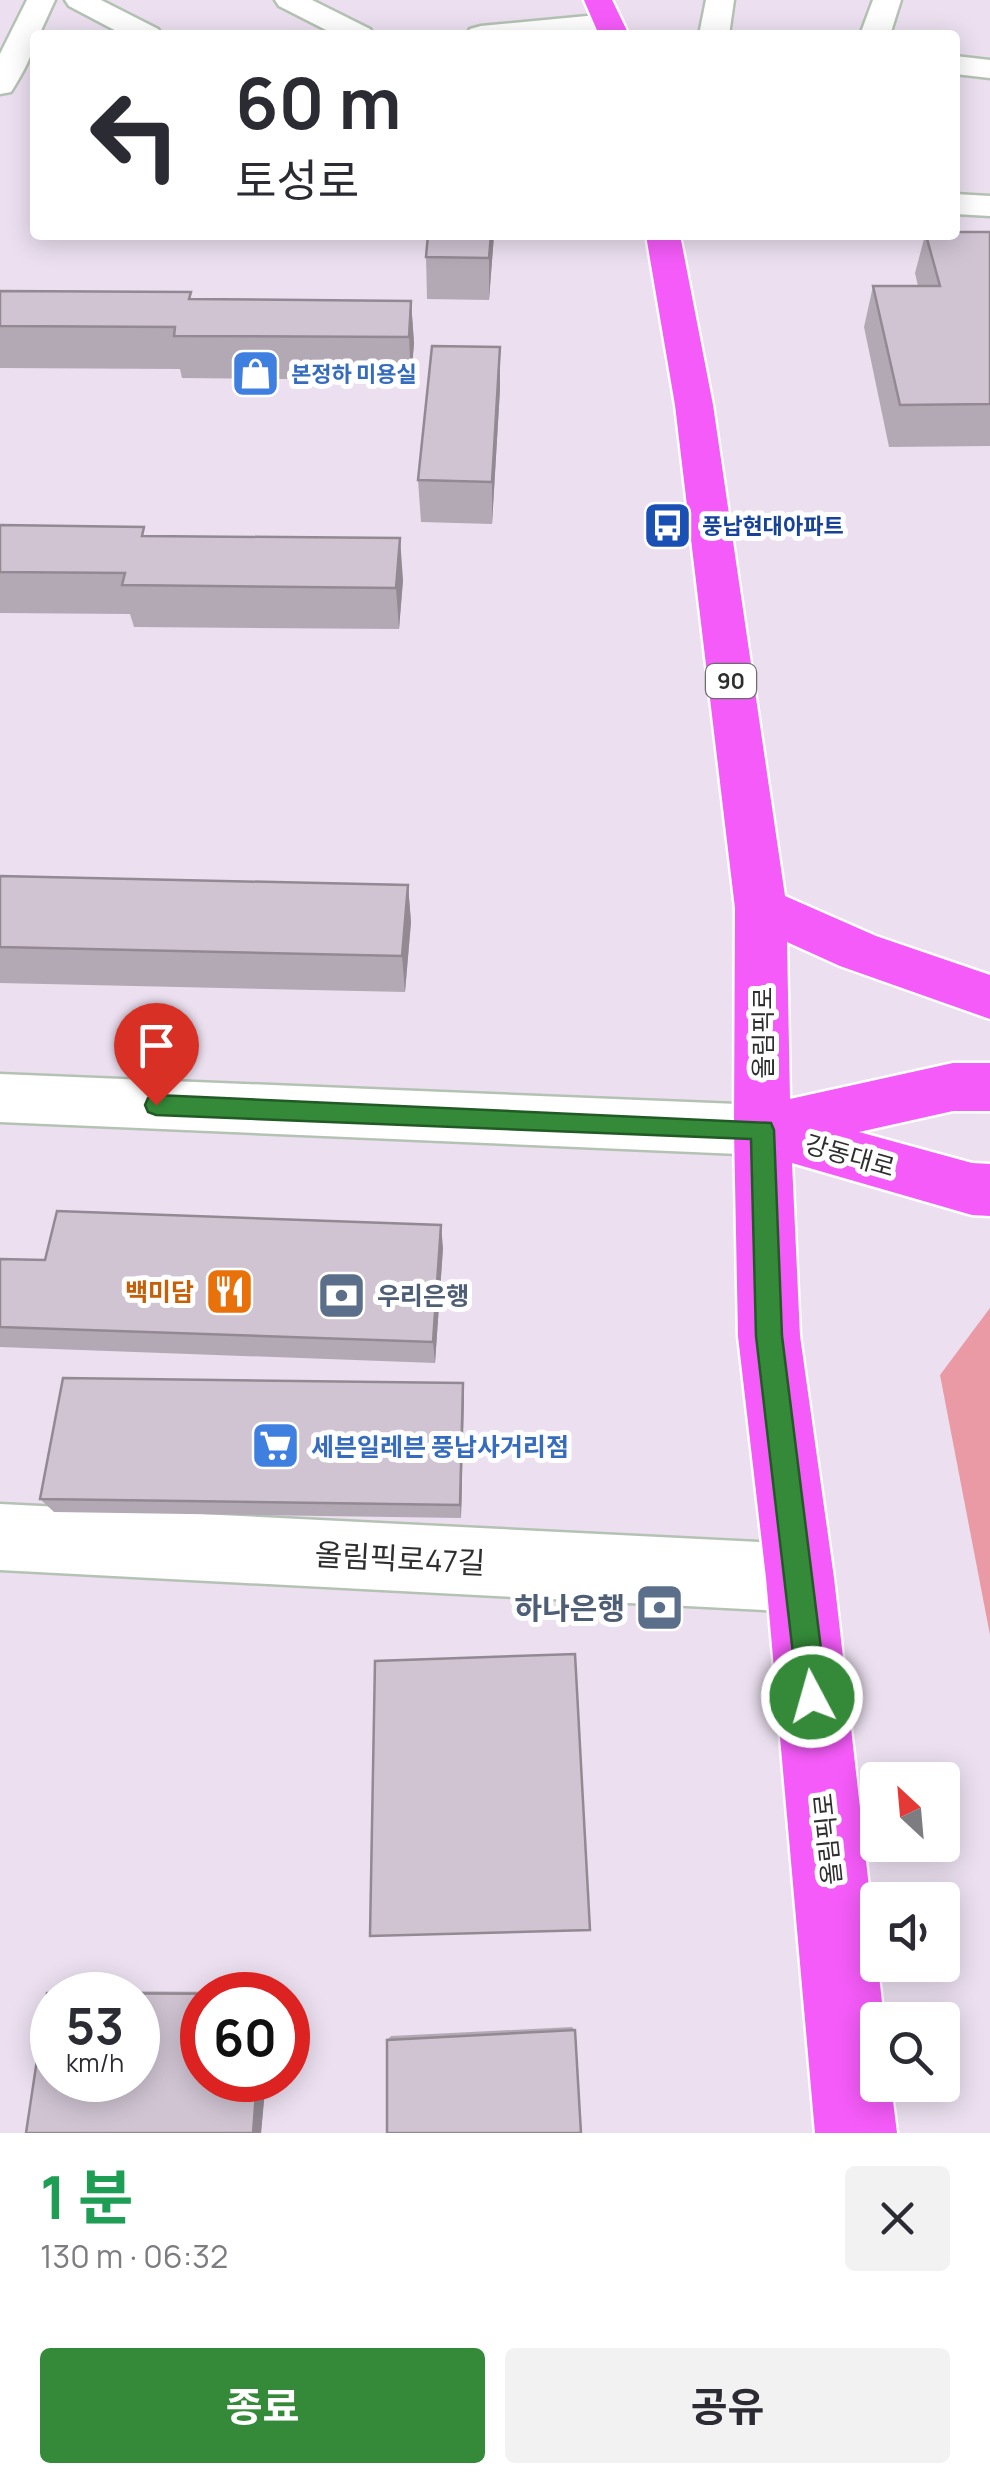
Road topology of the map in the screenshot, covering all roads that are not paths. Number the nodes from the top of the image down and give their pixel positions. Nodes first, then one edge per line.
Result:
1 (41, 0) edge
2 (79, 0) edge
3 (290, 0) edge
4 (720, 0) edge
5 (887, 0) edge
6 (607, 19) edge
7 (137, 30) edge
8 (350, 30) edge
9 (520, 30) edge
10 (715, 30) edge
11 (877, 30) edge
12 (960, 66) edge
13 (990, 69) edge
14 (0, 85) edge
15 (960, 204) edge
16 (990, 206) edge
17 (664, 240) edge
18 (761, 908) junction
19 (990, 997) edge
20 (990, 1086) edge
21 (0, 1098) edge
22 (762, 1130) junction
23 (990, 1190) edge
24 (0, 1537) edge
25 (800, 1578) junction
26 (856, 2133) edge

1 - 14 street
2 - 7 street
3 - 8 street
4 - 10 street
5 - 11 street
6 - 9 street
12 - 13 street
15 - 16 street
17 - 18 main road, 올림픽로 / 90
18 - 19 main road
18 - 22 main road, 올림픽로 / 90
20 - 22 main road, 강동대로
21 - 22 street
22 - 23 main road, 강동대로
22 - 25 main road, 올림픽로 / 90
24 - 25 street, 올림픽로47길
25 - 26 main road, 올림픽로 / 90

